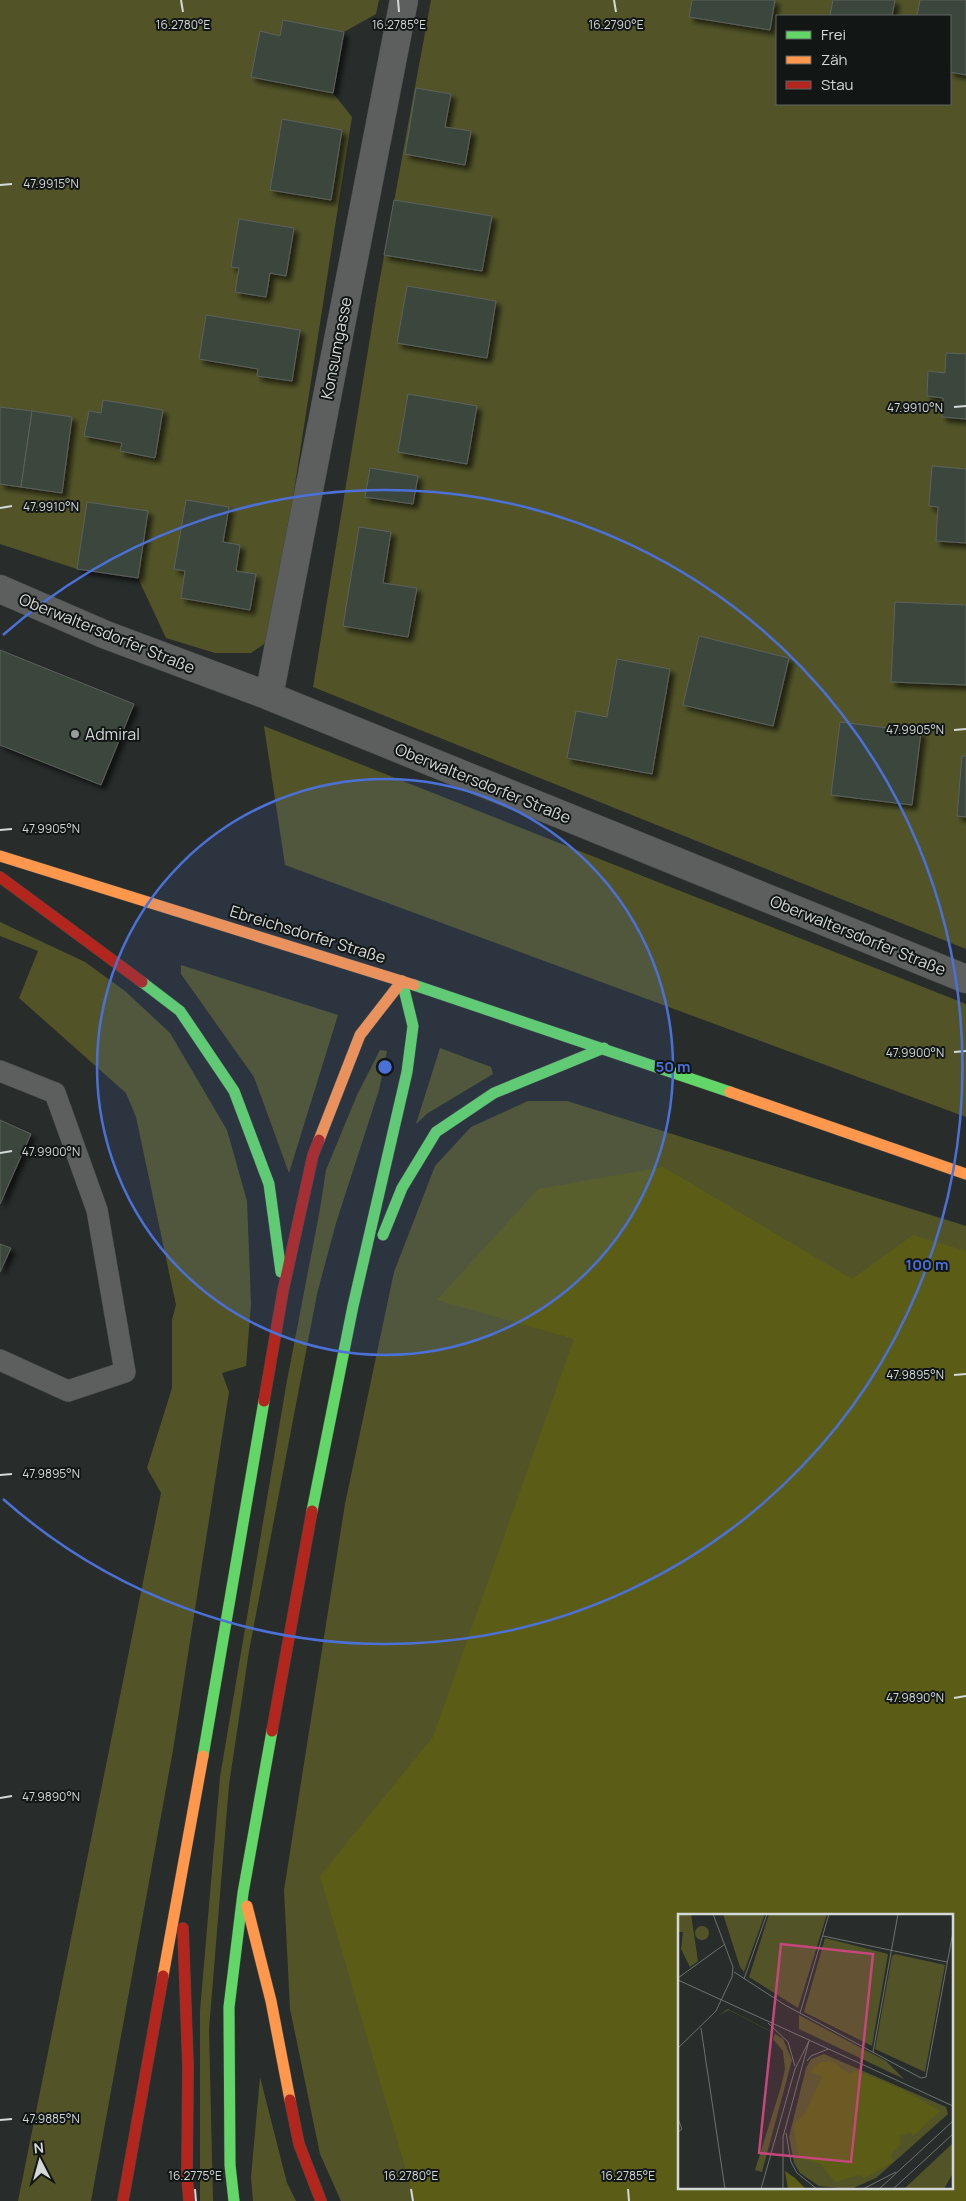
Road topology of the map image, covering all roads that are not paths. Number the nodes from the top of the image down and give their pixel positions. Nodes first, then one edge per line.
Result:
1 (404, 0) edge
2 (0, 589) edge
3 (269, 696) junction
4 (0, 856) edge
5 (0, 877) edge
6 (966, 979) edge
7 (402, 981) junction
8 (604, 1048) junction
9 (0, 1071) edge
10 (966, 1174) edge
11 (283, 1291) junction
12 (353, 1306) junction
13 (0, 1360) edge
14 (182, 1879) junction
15 (244, 1893) junction
16 (123, 2201) edge
17 (189, 2201) edge
18 (234, 2201) edge
19 (321, 2201) edge

1 - 3 street, Konsumgasse
2 - 3 street, Oberwaltersdorfer Straße
3 - 6 street, Oberwaltersdorfer Straße
4 - 7 main road, Ebreichsdorfer Straße
5 - 11 main road
7 - 8 main road, Ebreichsdorfer Straße
7 - 11 main road
7 - 12 main road
8 - 10 main road, Ebreichsdorfer Straße
8 - 12 main road
9 - 13 lane
11 - 14 main road
12 - 15 main road
14 - 16 main road
14 - 17 main road
15 - 18 main road
15 - 19 main road

